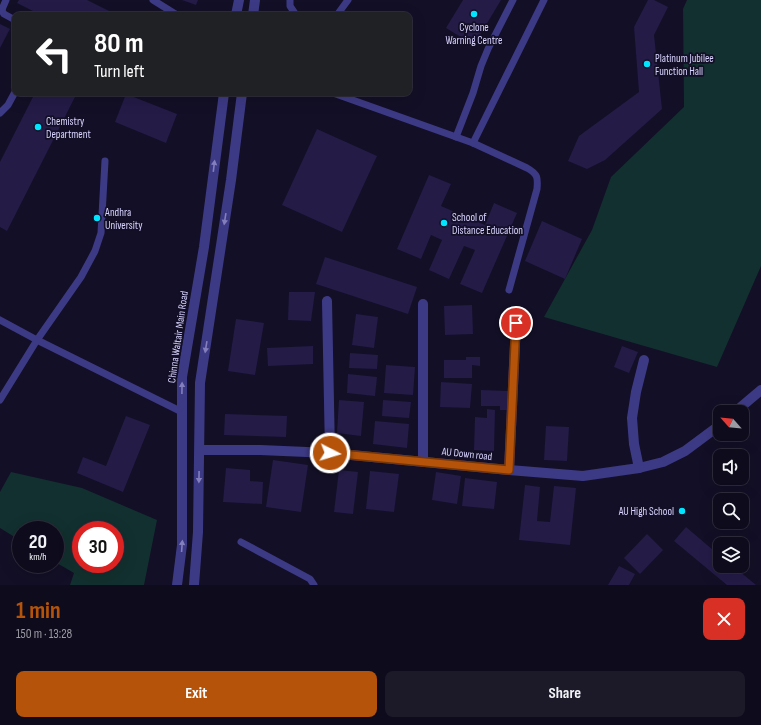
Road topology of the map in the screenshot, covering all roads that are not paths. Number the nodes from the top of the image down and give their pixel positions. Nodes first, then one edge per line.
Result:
1 (6, 0) edge
2 (153, 0) edge
3 (238, 0) edge
4 (255, 0) edge
5 (290, 0) edge
6 (348, 0) edge
7 (513, 0) edge
8 (544, 0) edge
9 (172, 12) edge
10 (236, 12) edge
11 (253, 12) edge
12 (294, 12) edge
13 (340, 12) edge
14 (12, 18) edge
15 (13, 96) edge
16 (224, 96) edge
17 (242, 96) edge
18 (341, 96) edge
19 (0, 113) edge
20 (456, 137) junction
21 (473, 143) junction
22 (105, 161) dead end
23 (509, 290) dead end
24 (327, 301) dead end
25 (423, 304) dead end
26 (0, 320) edge
27 (516, 323) dead end
28 (37, 340) junction
29 (644, 360) dead end
30 (761, 390) edge
31 (0, 400) edge
32 (743, 405) edge
33 (182, 412) junction
34 (713, 430) edge
35 (200, 450) junction
36 (330, 453) junction
37 (423, 462) junction
38 (639, 468) junction
39 (509, 470) junction
40 (242, 542) dead end
41 (177, 585) edge
42 (194, 585) edge
43 (314, 585) edge

1 - 14 lane
2 - 9 lane
3 - 10 street
4 - 11 street
5 - 12 lane
6 - 13 lane
7 - 20 lane
8 - 21 lane
15 - 19 lane
33 -> 16 street, Chinna Waltair Main Road
17 -> 35 street
18 - 20 lane
20 - 21 lane
21 - 23 lane
22 - 28 lane
24 - 36 street
25 - 37 street
26 - 28 lane
27 - 39 street
28 - 31 lane
28 - 33 lane
29 - 38 street
30 - 32 street
41 -> 33 street, Chinna Waltair Main Road
34 - 38 street, AU Down road
35 - 36 street, AU Down road
35 -> 42 street
36 - 37 street, AU Down road
37 - 39 street, AU Down road
38 - 39 street, AU Down road
40 - 43 lane

